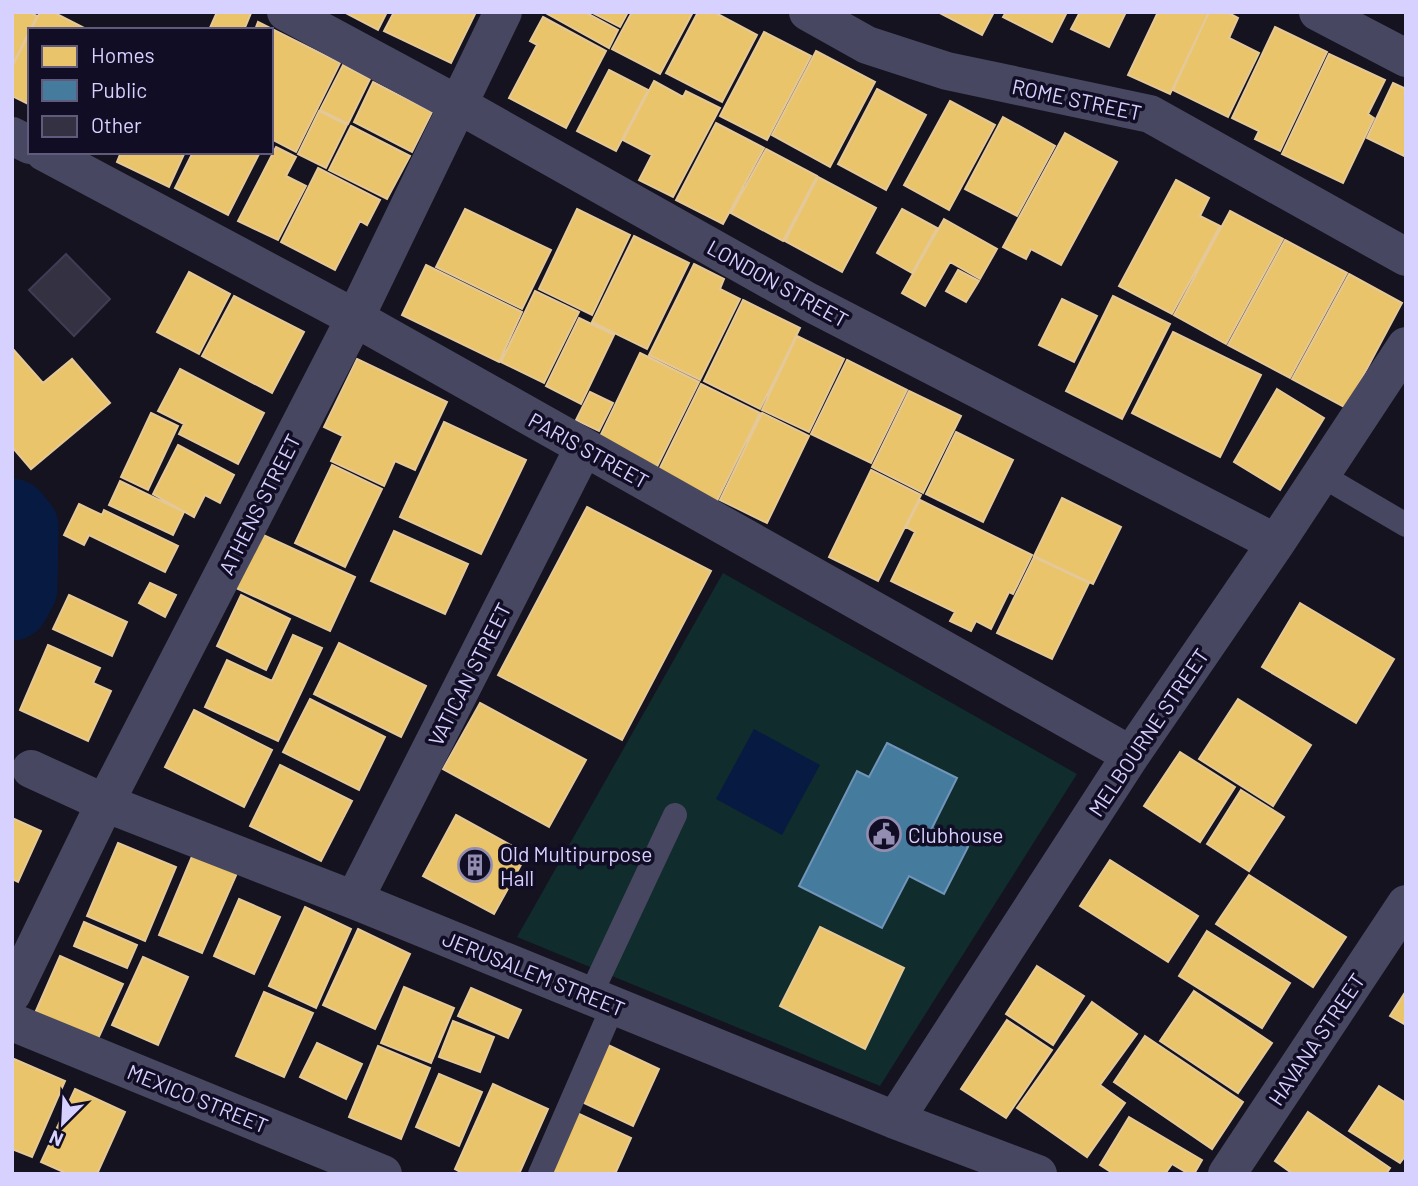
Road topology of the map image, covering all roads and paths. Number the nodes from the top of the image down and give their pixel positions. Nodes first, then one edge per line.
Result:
1 (286, 12) edge
2 (503, 12) edge
3 (808, 12) edge
4 (1318, 12) edge
5 (1406, 58) edge
6 (457, 104) junction
7 (12, 135) edge
8 (28, 144) edge
9 (48, 154) edge
10 (1406, 257) edge
11 (355, 318) junction
12 (1406, 346) edge
13 (584, 447) junction
14 (1321, 475) junction
15 (1406, 525) edge
16 (1276, 543) junction
17 (1131, 755) junction
18 (31, 769) dead end
19 (105, 803) junction
20 (675, 814) dead end
21 (354, 900) junction
22 (1406, 904) edge
23 (12, 994) edge
24 (602, 1001) junction
25 (12, 1022) edge
26 (895, 1120) junction
27 (383, 1174) edge
28 (540, 1174) edge
29 (1038, 1174) edge
30 (1227, 1174) edge

1 - 6 street, LONDON STREET
2 - 6 street, ATHENS STREET
3 - 10 street, ROME STREET
4 - 5 street
6 - 11 street, ATHENS STREET
6 - 16 street, LONDON STREET
7 - 8 street
9 - 11 street, PARIS STREET
11 - 13 street, PARIS STREET
11 - 19 street, ATHENS STREET
12 - 14 street, MELBOURNE STREET
13 - 17 street, PARIS STREET
13 - 21 street, VATICAN STREET
14 - 15 lane
14 - 16 street, MELBOURNE STREET
16 - 17 street, MELBOURNE STREET
17 - 26 street, MELBOURNE STREET
18 - 19 street, JERUSALEM STREET
19 - 21 street, JERUSALEM STREET
19 - 23 street, ATHENS STREET
20 - 24 lane
21 - 24 street, JERUSALEM STREET
22 - 30 street, HAVANA STREET
24 - 26 street, JERUSALEM STREET
24 - 28 lane
25 - 27 street, MEXICO STREET
26 - 29 street, JERUSALEM STREET

